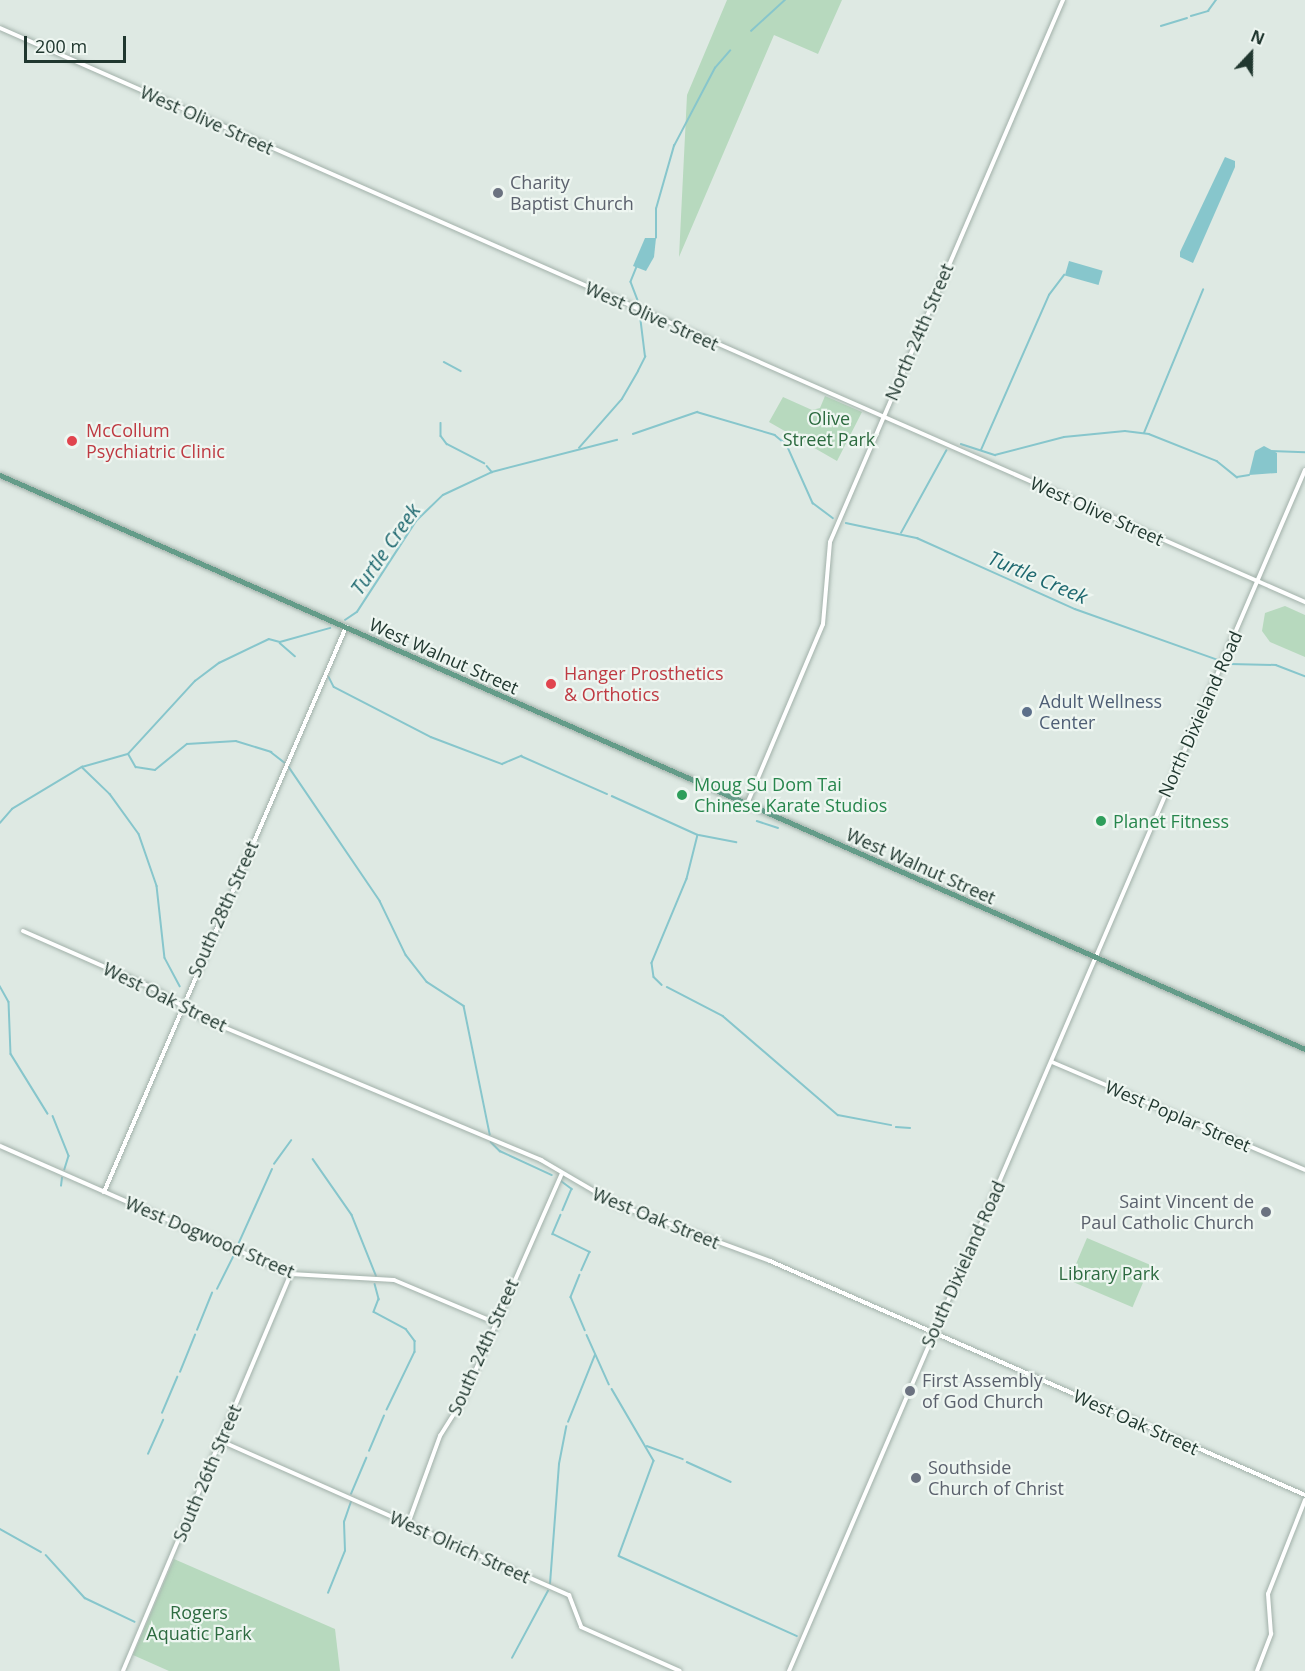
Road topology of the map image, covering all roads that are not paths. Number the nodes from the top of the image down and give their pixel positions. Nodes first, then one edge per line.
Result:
1 (1064, 0) edge
2 (0, 28) edge
3 (882, 417) junction
4 (1305, 470) edge
5 (0, 475) edge
6 (1258, 582) junction
7 (1305, 602) edge
8 (346, 627) junction
9 (747, 804) junction
10 (23, 931) dead end
11 (1095, 957) junction
12 (181, 1004) junction
13 (1305, 1049) edge
14 (1052, 1062) junction
15 (0, 1146) edge
16 (1305, 1170) edge
17 (562, 1173) junction
18 (104, 1192) junction
19 (291, 1274) junction
20 (494, 1322) junction
21 (933, 1332) junction
22 (221, 1441) junction
23 (1305, 1498) edge
24 (1304, 1510) edge
25 (408, 1524) junction
26 (123, 1671) edge
27 (680, 1671) edge
28 (789, 1671) edge
29 (1257, 1671) edge

1 - 3 street, North 24th Street
2 - 3 street, West Olive Street
3 - 6 street, West Olive Street
3 - 9 street, North 24th Street
4 - 6 street, North Dixieland Road
5 - 8 main road, West Walnut Street
6 - 7 street, West Olive Street
6 - 11 street, North Dixieland Road
8 - 9 main road, West Walnut Street
8 - 12 street, South 28th Street
9 - 11 main road, West Walnut Street
10 - 12 street, West Oak Street
11 - 13 main road, West Walnut Street
11 - 14 street, South Dixieland Road
12 - 17 street, West Oak Street
12 - 18 street, South 28th Street
14 - 16 street, West Poplar Street
14 - 21 street, South Dixieland Road
15 - 18 street, West Dogwood Street
17 - 20 street, South 24th Street
17 - 21 street, West Oak Street
18 - 19 street, West Dogwood Street
19 - 20 street, West Dogwood Street
19 - 22 street, South 26th Street
20 - 25 street, South 24th Street
21 - 23 street, West Oak Street
21 - 28 street, South Dixieland Road
22 - 25 street, West Olrich Street
22 - 26 street, South 26th Street
23 - 24 street
24 - 29 street
25 - 27 street, West Olrich Street

